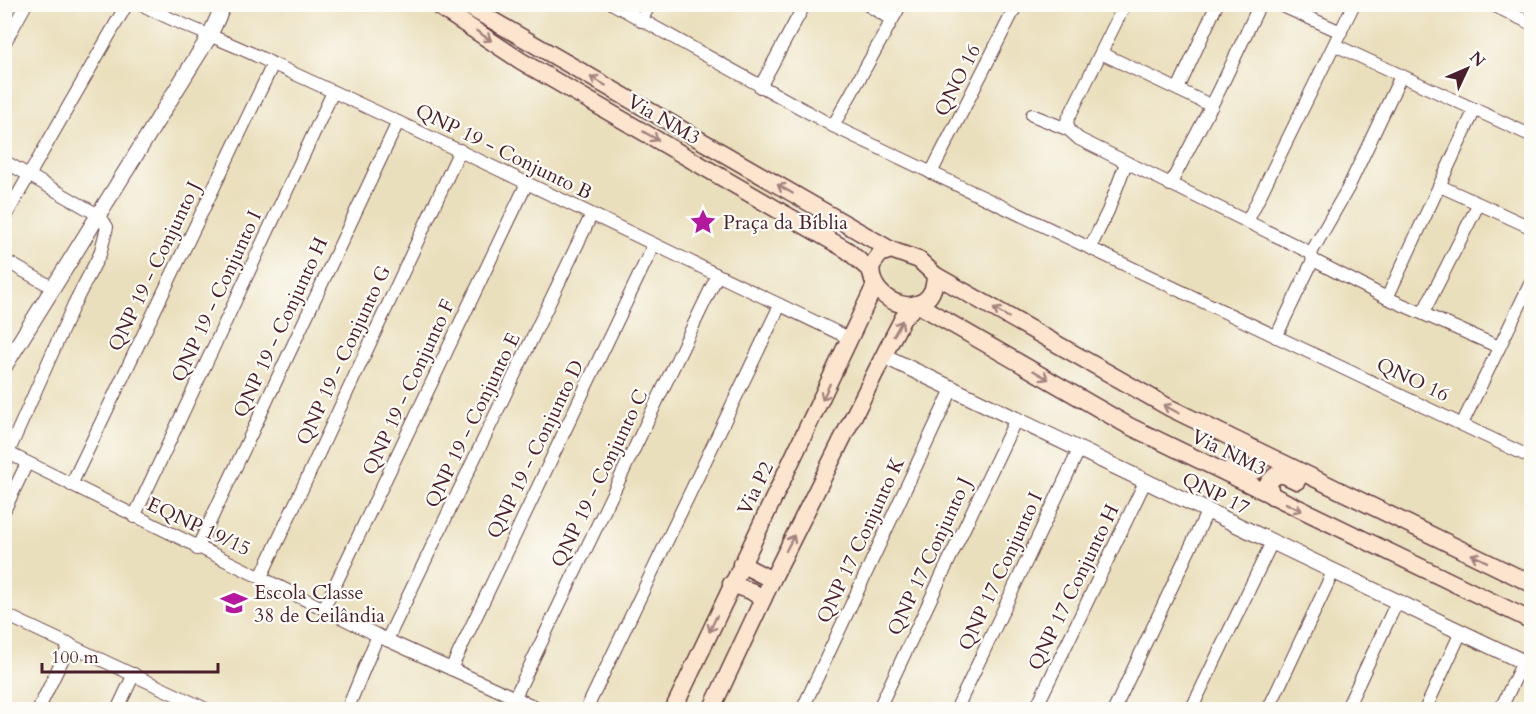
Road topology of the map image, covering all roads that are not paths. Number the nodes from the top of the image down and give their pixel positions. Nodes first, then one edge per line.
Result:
1 (26, 4) edge
2 (127, 4) edge
3 (141, 4) edge
4 (224, 4) edge
5 (435, 4) edge
6 (464, 4) edge
7 (613, 4) edge
8 (650, 4) edge
9 (866, 4) edge
10 (901, 4) edge
11 (1017, 4) edge
12 (1125, 4) edge
13 (1217, 4) edge
14 (1260, 4) edge
15 (1278, 4) edge
16 (1354, 4) edge
17 (1491, 4) edge
18 (803, 5) edge
19 (892, 20) junction
20 (641, 21) junction
21 (1532, 24) edge
22 (1341, 32) junction
23 (209, 37) junction
24 (4, 44) edge
25 (1335, 45) junction
26 (1101, 53) junction
27 (273, 64) junction
28 (1401, 76) junction
29 (760, 87) junction
30 (1178, 89) junction
31 (333, 92) junction
32 (1212, 106) junction
33 (1474, 109) junction
34 (1032, 116) dead end
35 (398, 122) junction
36 (833, 126) junction
37 (1068, 130) junction
38 (1532, 136) edge
39 (460, 150) junction
40 (4, 161) edge
41 (1126, 163) junction
42 (931, 173) junction
43 (30, 176) junction
44 (527, 183) junction
45 (1170, 185) junction
46 (1440, 186) junction
47 (1478, 205) junction
48 (100, 216) junction
49 (591, 216) junction
50 (4, 219) edge
51 (1247, 222) junction
52 (1532, 228) edge
53 (653, 246) junction
54 (1090, 248) junction
55 (891, 250) junction
56 (1312, 257) junction
57 (4, 260) edge
58 (934, 275) junction
59 (717, 276) junction
60 (873, 278) junction
61 (1532, 280) edge
62 (52, 287) junction
63 (1387, 297) junction
64 (917, 304) junction
65 (780, 305) junction
66 (1423, 313) junction
67 (1276, 337) junction
68 (850, 339) junction
69 (1499, 347) junction
70 (884, 356) junction
71 (6, 362) edge
72 (953, 387) junction
73 (1016, 419) junction
74 (1462, 424) junction
75 (1129, 426) junction
76 (1079, 450) junction
77 (1252, 450) junction
78 (6, 452) edge
79 (1532, 458) edge
80 (27, 463) junction
81 (1145, 482) junction
82 (71, 485) junction
83 (1272, 496) junction
84 (4, 511) edge
85 (1207, 512) junction
86 (1388, 514) junction
87 (134, 517) junction
88 (1272, 542) junction
89 (197, 549) junction
90 (741, 564) junction
91 (1333, 572) junction
92 (261, 577) junction
93 (772, 580) junction
94 (731, 584) junction
95 (1532, 584) edge
96 (763, 599) junction
97 (1397, 602) junction
98 (324, 608) junction
99 (6, 617) edge
100 (1532, 621) edge
101 (1461, 632) junction
102 (383, 638) junction
103 (70, 644) junction
104 (1527, 664) edge
105 (451, 669) junction
106 (134, 674) junction
107 (515, 697) junction
108 (201, 708) edge
109 (38, 710) edge
110 (117, 710) edge
111 (346, 710) edge
112 (542, 710) edge
113 (586, 710) edge
114 (673, 710) edge
115 (711, 710) edge
116 (802, 710) edge
117 (878, 710) edge
118 (956, 710) edge
119 (1035, 710) edge
120 (1114, 710) edge
121 (1191, 710) edge
122 (1268, 710) edge
123 (1346, 710) edge
124 (1425, 710) edge
125 (1500, 710) edge

1 - 24 street
2 - 43 street
3 - 23 street, QNP 19 - Conjunto B
4 - 23 street
5 -> 60 main road, Via NM3
55 -> 6 main road, Via NM3
7 - 20 street, QNO 16
8 - 20 street
9 - 19 street
10 - 19 street
11 - 42 street, QNO 16
12 - 26 street
13 - 30 street
14 - 32 street
15 - 22 street
16 - 22 street
17 - 21 street
18 - 29 street
19 - 36 street
20 - 29 street, QNO 16
22 - 25 street
23 - 27 street, QNP 19 - Conjunto B
23 - 48 street
25 - 28 street
25 - 51 street
26 - 30 street
26 - 37 street
27 - 31 street, QNP 19 - Conjunto B
27 - 82 street, QNP 19 - Conjunto J
28 - 33 street
28 - 56 street
29 - 36 street, QNO 16
30 - 32 street
31 - 35 street, QNP 19 - Conjunto B
31 - 87 street, QNP 19 - Conjunto I
32 - 45 street
33 - 38 street
33 - 46 street
34 - 37 street
35 - 39 street, QNP 19 - Conjunto B
35 - 89 street, QNP 19 - Conjunto H
36 - 42 street, QNO 16
37 - 41 street
39 - 44 street, QNP 19 - Conjunto B
39 - 92 street, QNP 19 - Conjunto G
40 - 43 street
41 - 45 street
41 - 54 street
42 - 54 street, QNO 16
43 - 48 street
43 - 50 street
44 - 49 street, QNP 19 - Conjunto B
44 - 98 street, QNP 19 - Conjunto F
45 - 51 street
46 - 47 street
46 - 63 street
47 - 52 street
47 - 66 street
48 - 62 street
48 - 78 street
49 - 53 street, QNP 19 - Conjunto B
49 - 102 street, QNP 19 - Conjunto E
51 - 56 street
53 - 59 street, QNP 19 - Conjunto B
53 - 105 street, QNP 19 - Conjunto D
54 - 67 street, QNO 16
55 - 58 main road
55 - 60 main road
56 - 63 street
56 - 67 street
57 - 62 street
58 - 64 main road
77 -> 58 main road, Via NM3
59 - 65 street, QNP 19 - Conjunto B
59 - 107 street, QNP 19 - Conjunto C
60 - 64 main road
60 - 68 main road, Via P2
61 - 69 street
62 - 71 street
63 - 66 street
70 -> 64 main road
64 -> 75 main road, Via NM3
65 - 68 street, QNP 19 - Conjunto B
65 - 113 street
66 - 69 street
67 - 74 street, QNO 16
68 -> 90 main road, Via P2
69 - 74 street
70 - 72 street, QNP 17
93 -> 70 main road
72 - 73 street, QNP 17
72 - 116 street, QNP 17 Conjunto K
73 - 76 street, QNP 17
73 - 117 street, QNP 17 Conjunto J
74 - 79 street, QNO 16
75 - 77 main road
75 - 83 main road, Via NM3
76 - 81 street, QNP 17
76 - 118 street, QNP 17 Conjunto I
77 - 86 main road, Via NM3
78 - 80 street, EQNP 19/15
80 - 82 street, EQNP 19/15
80 - 84 street
81 - 85 street, QNP 17
81 - 119 street, QNP 17 Conjunto H
82 - 87 street, EQNP 19/15
83 - 86 main road
83 -> 100 main road, Via NM3
85 - 88 street, QNP 17
85 - 120 street
95 -> 86 main road, Via NM3
87 - 89 street, EQNP 19/15
88 - 91 street, QNP 17
88 - 121 street
89 - 92 street, EQNP 19/15
90 - 93 main road
90 - 94 main road, Via P2
91 - 97 street, QNP 17
91 - 122 street
92 - 98 street, EQNP 19/15
93 - 96 main road
94 - 96 main road
94 -> 114 main road, Via P2
96 - 115 main road
97 - 101 street, QNP 17
97 - 123 street
98 - 102 street, EQNP 19/15
99 - 103 street
101 - 104 street, QNP 17
101 - 124 street
102 - 105 street, EQNP 19/15
102 - 111 street
103 - 106 street
103 - 109 street
104 - 125 street
105 - 107 street, EQNP 19/15
106 - 108 street
106 - 110 street
107 - 112 street, EQNP 19/15

